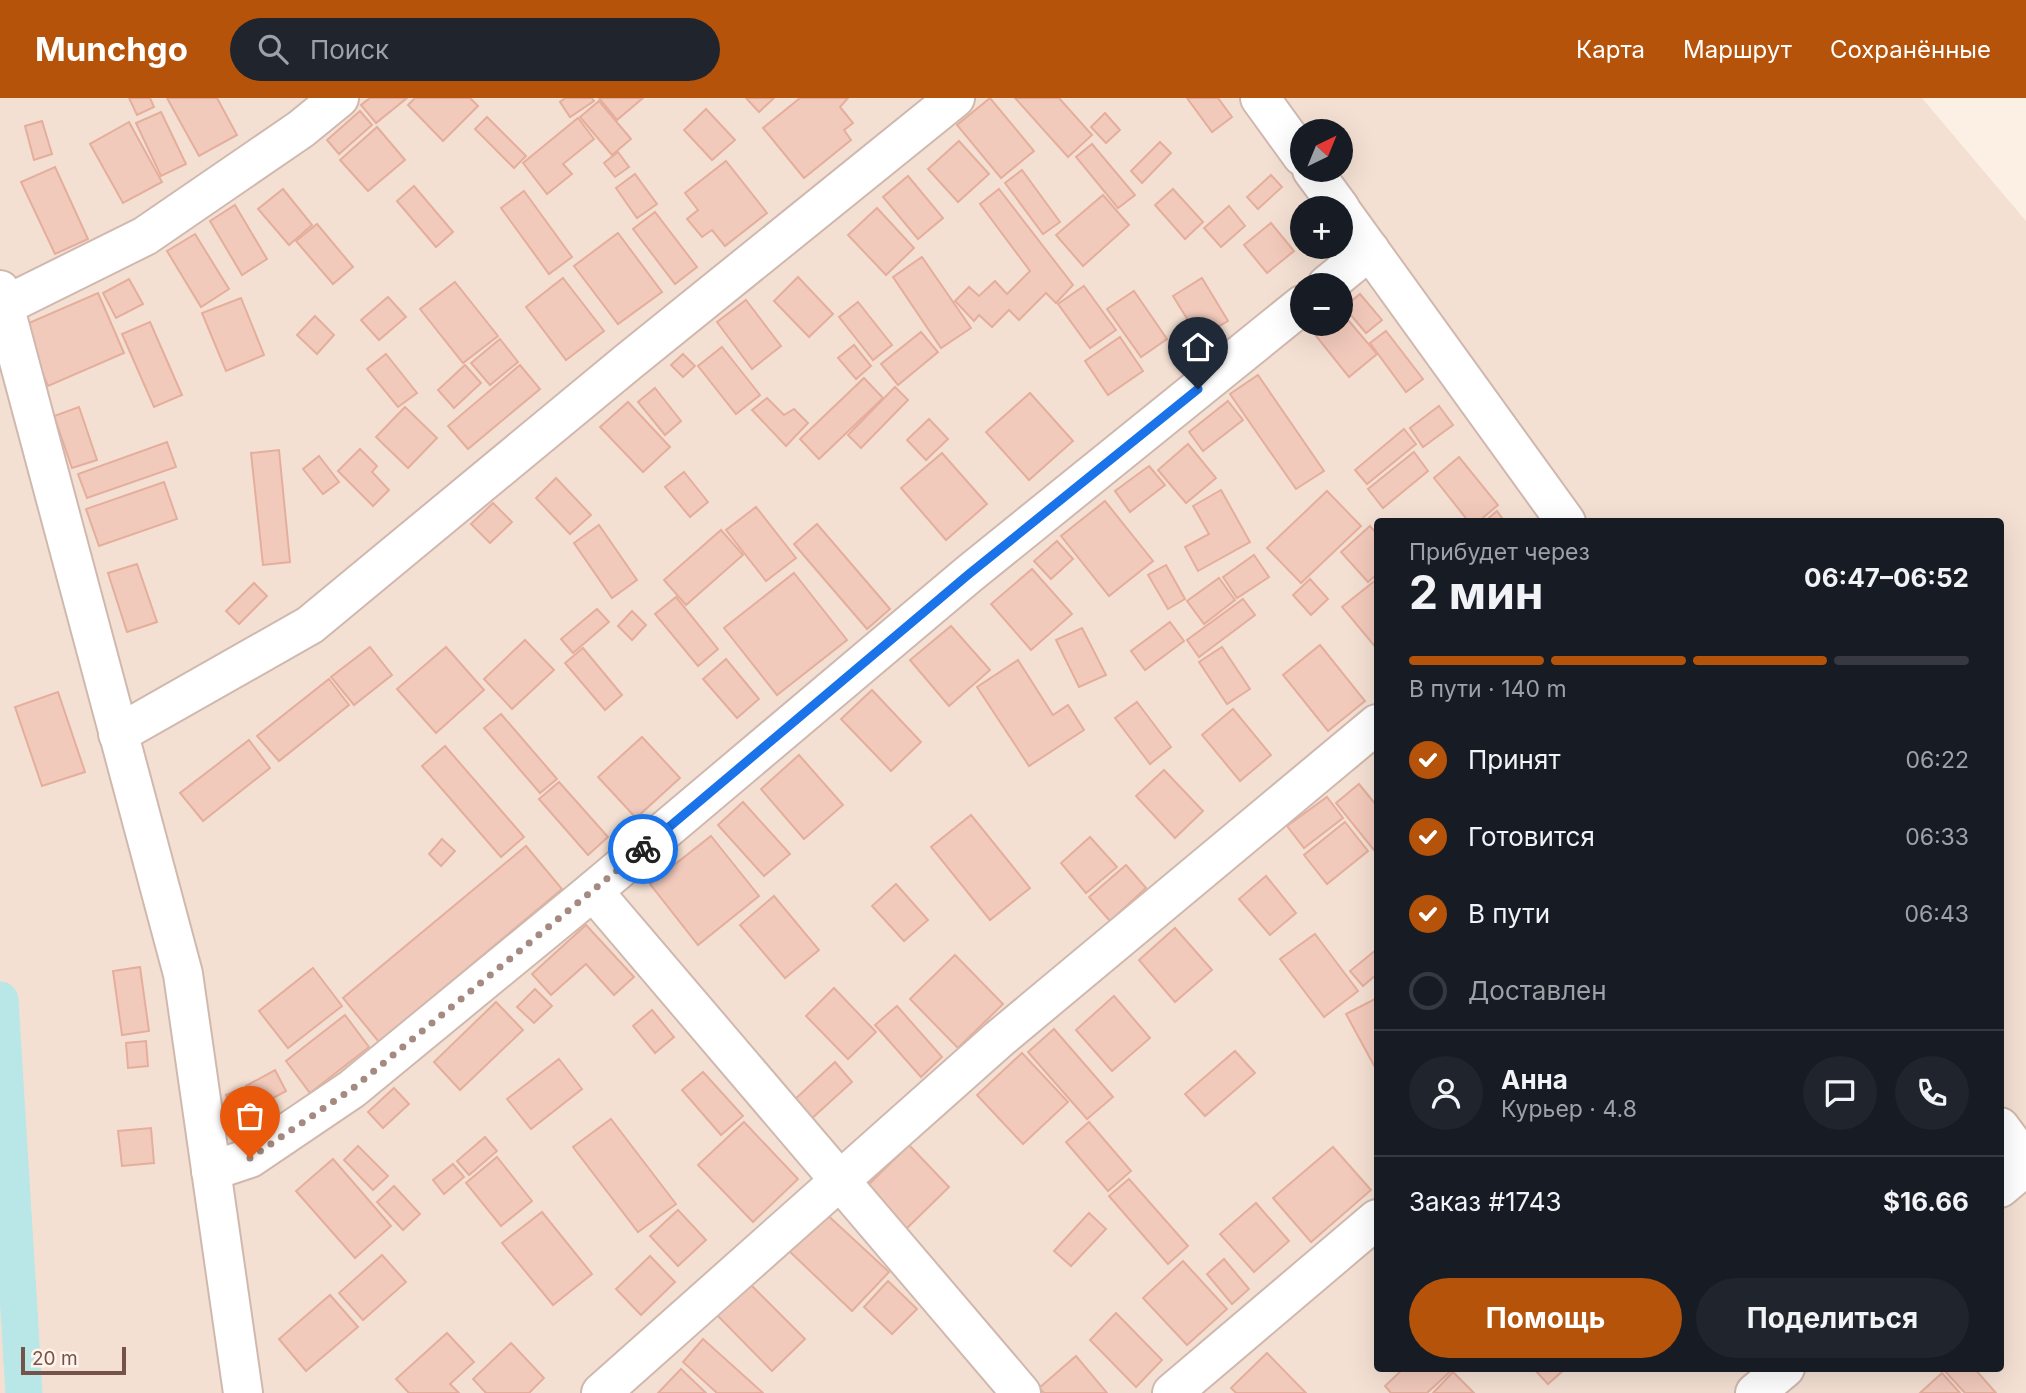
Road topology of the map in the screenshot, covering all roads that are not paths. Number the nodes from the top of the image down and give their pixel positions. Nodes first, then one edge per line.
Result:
1 (339, 98) edge
2 (955, 98) edge
3 (1260, 98) edge
4 (1290, 139) edge
5 (1353, 227) edge
6 (1370, 250) junction
7 (1342, 273) edge
8 (2, 298) edge
9 (1290, 315) edge
10 (1563, 518) edge
11 (1374, 726) edge
12 (118, 734) junction
13 (593, 891) junction
14 (2004, 1133) edge
15 (2026, 1164) edge
16 (211, 1171) junction
17 (840, 1181) junction
18 (2004, 1184) edge
19 (1374, 1222) edge
20 (1780, 1372) edge
21 (243, 1393) edge
22 (601, 1393) edge
23 (1021, 1393) edge
24 (1172, 1393) edge
25 (1755, 1393) edge

1 - 8 street
2 - 12 street
3 - 4 street
5 - 6 street
6 - 7 street
6 - 10 street
8 - 12 street
9 - 13 street
11 - 17 street
12 - 16 street
13 - 16 street
13 - 17 street
14 - 15 street
15 - 18 street
16 - 21 street
17 - 22 street
17 - 23 street
19 - 24 street
20 - 25 street

